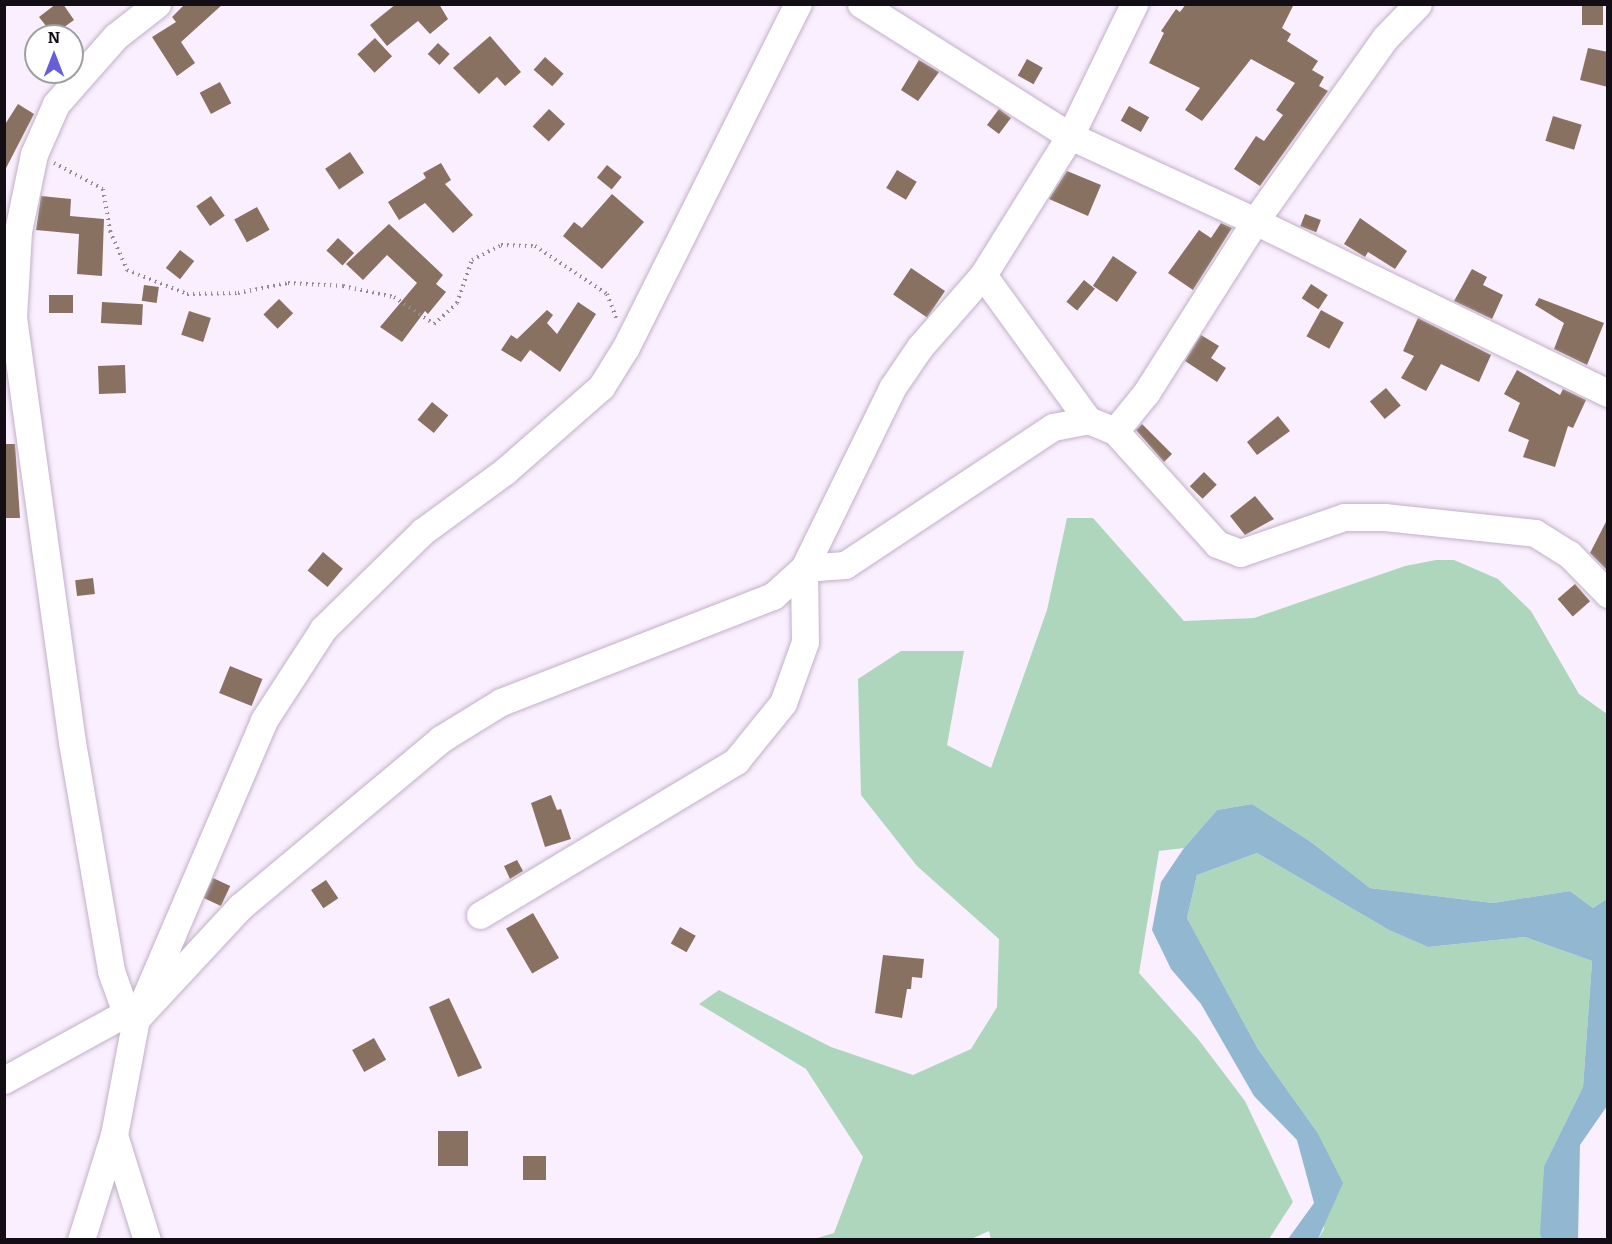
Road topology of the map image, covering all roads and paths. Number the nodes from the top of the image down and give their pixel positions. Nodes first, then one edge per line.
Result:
1 (157, 4) edge
2 (798, 4) edge
3 (861, 4) edge
4 (1134, 4) edge
5 (1418, 4) edge
6 (1070, 136) junction
7 (34, 154) junction
8 (1256, 221) junction
9 (983, 275) junction
10 (626, 347) junction
11 (1608, 393) edge
12 (1088, 420) junction
13 (1115, 431) junction
14 (804, 568) junction
15 (1608, 594) edge
16 (480, 915) dead end
17 (131, 1016) junction
18 (4, 1080) edge
19 (114, 1136) junction
20 (81, 1239) edge
21 (147, 1239) edge

1 - 7 street
2 - 10 street
3 - 6 street
4 - 6 street
5 - 8 street
6 - 8 street
6 - 9 street
7 - 10 path
7 - 17 street
8 - 11 street
8 - 13 street
9 - 12 street
9 - 14 street
10 - 17 street
12 - 13 street
12 - 14 street
13 - 15 street
14 - 16 street
14 - 17 street
17 - 18 street
17 - 19 street
19 - 20 street
19 - 21 street

